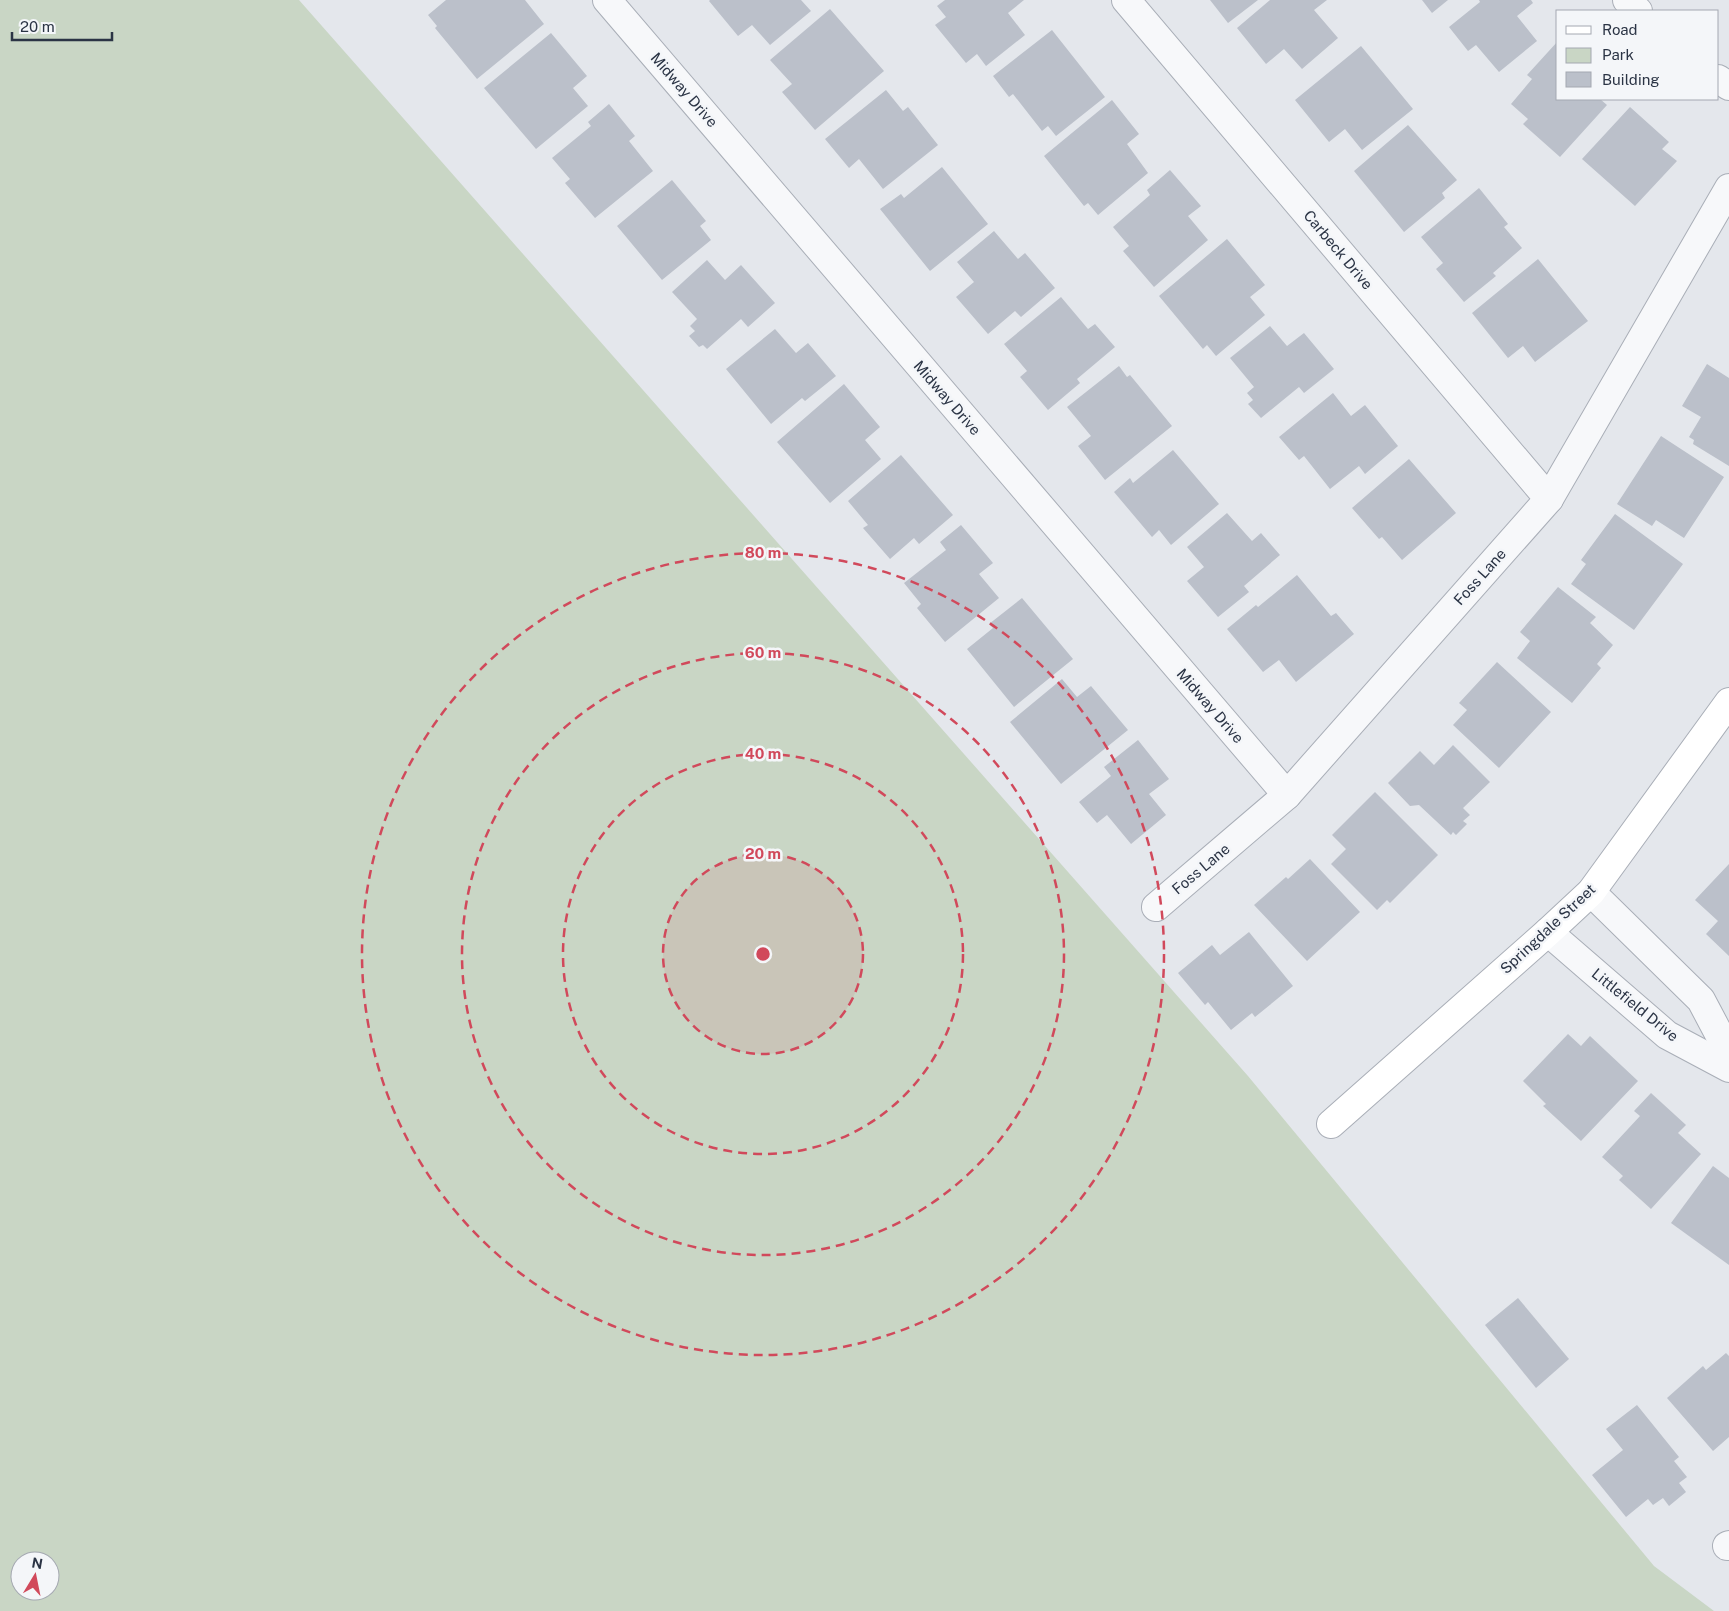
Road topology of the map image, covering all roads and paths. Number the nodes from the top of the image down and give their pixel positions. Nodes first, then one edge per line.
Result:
1 (607, 0) edge
2 (1126, 0) edge
3 (1627, 0) edge
4 (1637, 10) edge
5 (1729, 188) edge
6 (1550, 499) junction
7 (1729, 702) edge
8 (1287, 795) junction
9 (1591, 892) junction
10 (1156, 907) dead end
11 (1548, 932) junction
12 (1729, 1053) edge
13 (1729, 1068) edge
14 (1331, 1124) dead end

1 - 8 street, Midway Drive
2 - 6 street, Carbeck Drive
3 - 4 street
5 - 6 street, Foss Lane
6 - 8 street, Foss Lane
7 - 9 street, Springdale Street
8 - 10 street, Foss Lane
9 - 11 street, Springdale Street
9 - 12 street
11 - 13 street, Littlefield Drive
11 - 14 street, Springdale Street

